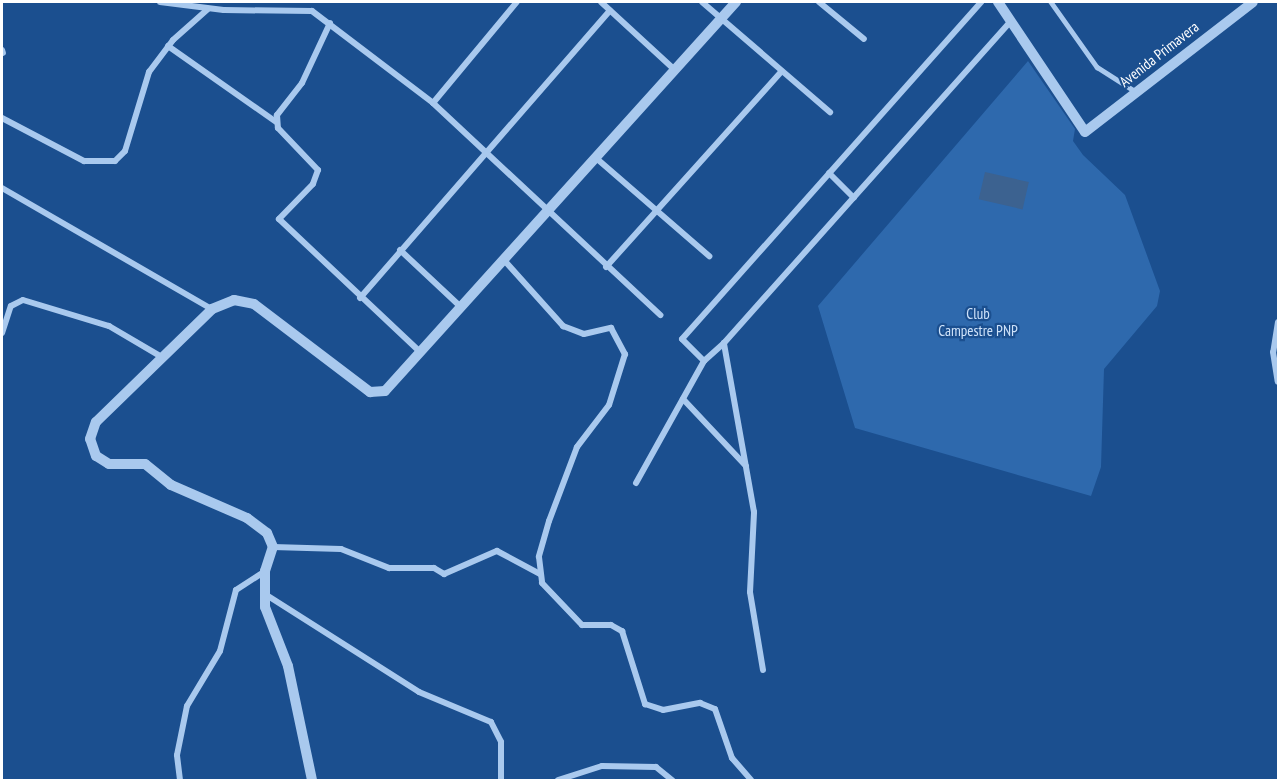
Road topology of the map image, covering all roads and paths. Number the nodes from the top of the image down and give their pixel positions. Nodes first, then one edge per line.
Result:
1 (160, 2) edge
2 (517, 2) edge
3 (601, 2) edge
4 (702, 2) edge
5 (736, 2) edge
6 (819, 2) edge
7 (981, 2) edge
8 (998, 2) edge
9 (1052, 2) edge
10 (1253, 2) edge
11 (208, 9) junction
12 (610, 10) junction
13 (721, 18) junction
14 (1011, 21) junction
15 (330, 23) junction
16 (864, 39) dead end
17 (168, 46) junction
18 (675, 70) junction
19 (782, 71) junction
20 (1136, 91) junction
21 (434, 102) junction
22 (830, 112) dead end
23 (2, 118) edge
24 (276, 122) junction
25 (485, 150) junction
26 (596, 158) junction
27 (829, 173) junction
28 (2, 188) edge
29 (854, 198) junction
30 (548, 210) junction
31 (657, 210) junction
32 (400, 250) junction
33 (710, 256) dead end
34 (504, 260) junction
35 (606, 267) junction
36 (360, 297) junction
37 (461, 307) junction
38 (212, 309) junction
39 (660, 315) dead end
40 (1278, 322) edge
41 (2, 333) edge
42 (724, 344) junction
43 (420, 352) junction
44 (1276, 352) edge
45 (160, 356) junction
46 (704, 361) junction
47 (1278, 382) edge
48 (683, 399) junction
49 (746, 466) junction
50 (636, 483) dead end
51 (273, 547) junction
52 (265, 571) junction
53 (540, 574) junction
54 (268, 596) junction
55 (763, 670) dead end
56 (180, 780) edge
57 (312, 780) edge
58 (501, 780) edge
59 (558, 780) edge
60 (672, 780) edge
61 (751, 780) edge

1 - 11 street
2 - 21 street
3 - 12 street
4 - 13 street
5 - 13 street
6 - 16 street
7 - 27 street
8 - 14 street
9 - 20 lane
10 - 20 street, Avenida Primavera
11 - 15 street
11 - 17 street
12 - 18 street
12 - 25 street
13 - 18 street
13 - 19 street
14 - 20 street, Avenida Primavera
14 - 29 street
15 - 21 street
15 - 24 street
17 - 23 street
17 - 24 street
18 - 26 street
19 - 22 street
19 - 31 street
21 - 25 street
24 - 36 street
25 - 30 street
25 - 32 street
26 - 30 street
26 - 31 street
27 - 29 street
27 - 46 street
28 - 38 street
29 - 42 street
30 - 34 street
30 - 35 street
31 - 33 street
31 - 35 street
32 - 36 street
32 - 37 street
34 - 37 street
34 - 53 street
35 - 39 street
36 - 43 street
37 - 43 street
38 - 43 street
38 - 45 street
40 - 44 street
41 - 45 street
42 - 46 street
42 - 49 street
44 - 47 street
45 - 51 street
46 - 48 street
48 - 49 street
48 - 50 street
49 - 55 street
51 - 52 street
51 - 53 street
52 - 54 street
52 - 56 street
53 - 61 street
54 - 57 street
54 - 58 street
59 - 60 street

